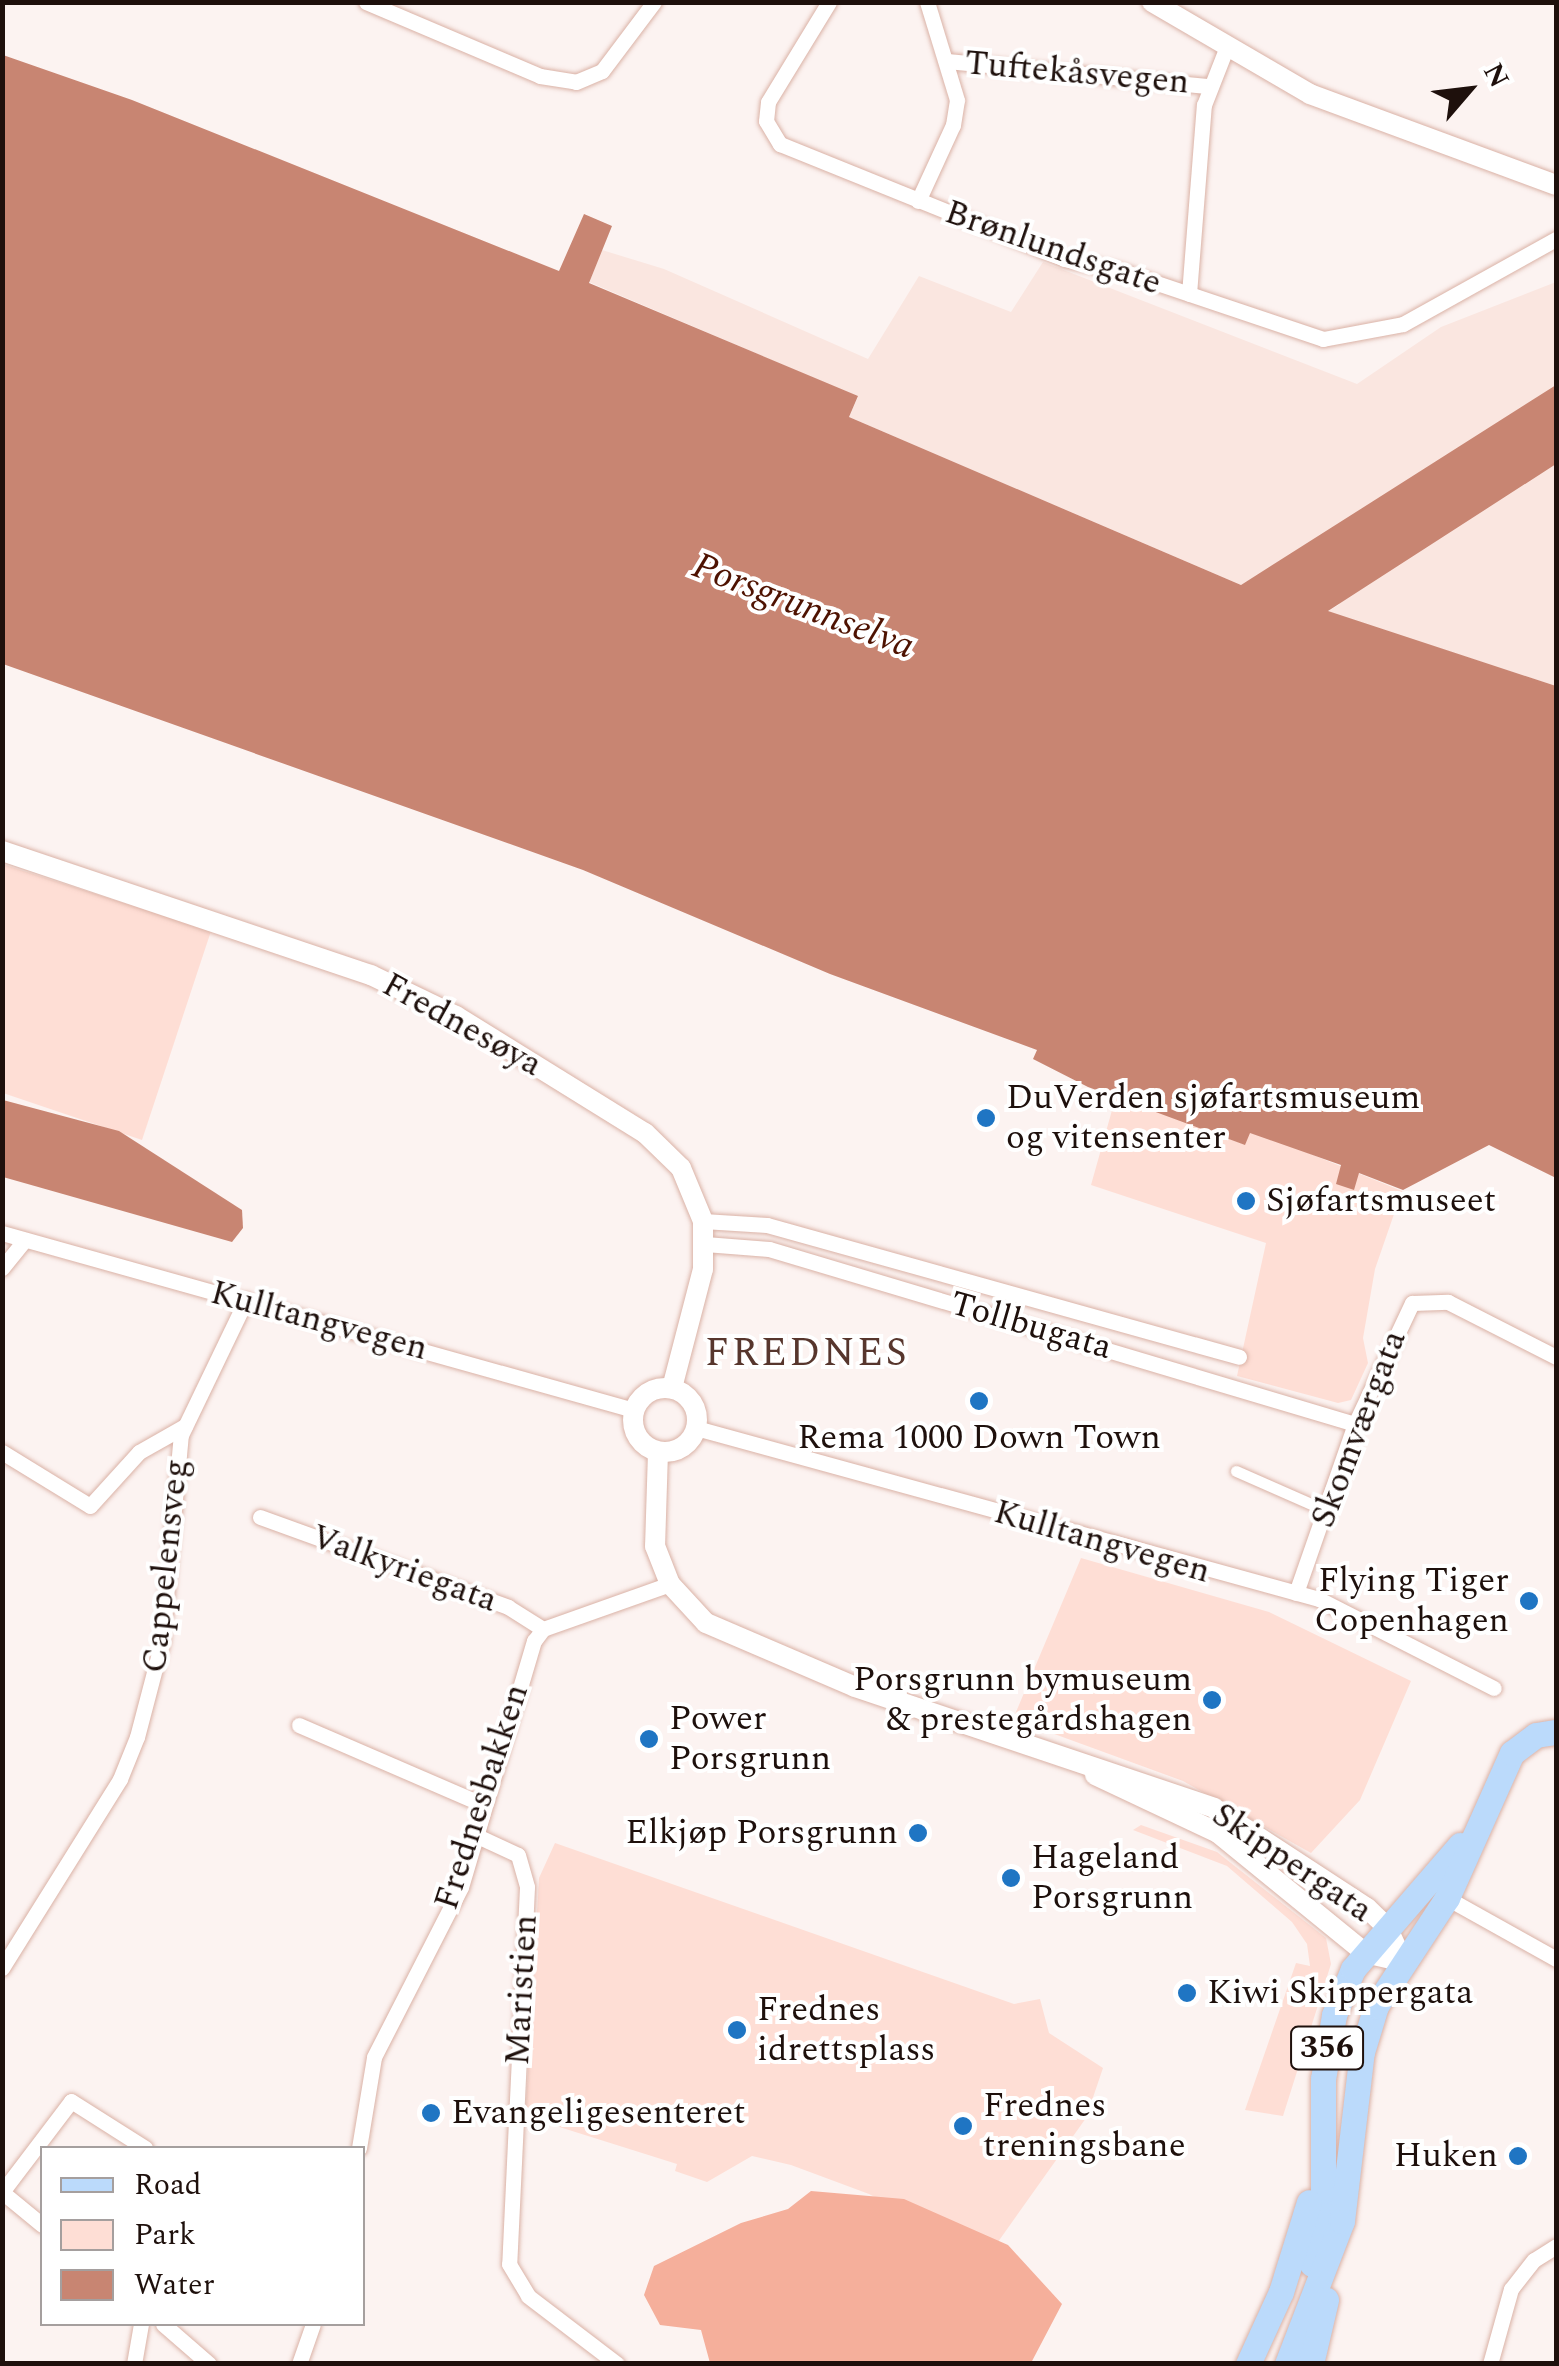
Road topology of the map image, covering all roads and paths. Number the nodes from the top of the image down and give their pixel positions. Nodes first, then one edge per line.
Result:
1 (366, 2) edge
2 (654, 2) edge
3 (829, 2) edge
4 (927, 2) edge
5 (1160, 4) edge
6 (1226, 48) junction
7 (946, 61) junction
8 (1207, 86) junction
9 (1556, 185) edge
10 (918, 201) junction
11 (1556, 239) edge
12 (1188, 294) junction
13 (2, 851) edge
14 (703, 1221) junction
15 (2, 1234) edge
16 (24, 1240) junction
17 (705, 1244) junction
18 (2, 1268) edge
19 (246, 1300) junction
20 (1239, 1356) dead end
21 (1556, 1357) edge
22 (672, 1388) junction
23 (634, 1410) junction
24 (1354, 1424) junction
25 (186, 1425) junction
26 (696, 1428) junction
27 (2, 1452) edge
28 (658, 1452) junction
29 (1236, 1472) dead end
30 (1326, 1510) junction
31 (260, 1517) dead end
32 (670, 1584) junction
33 (1296, 1593) junction
34 (543, 1630) junction
35 (1494, 1688) dead end
36 (299, 1725) dead end
37 (1556, 1732) edge
38 (1071, 1762) junction
39 (484, 1806) junction
40 (1482, 1812) junction
41 (476, 1835) junction
42 (1448, 1898) junction
43 (1386, 1927) junction
44 (1365, 1952) junction
45 (1556, 1959) edge
46 (1403, 1962) junction
47 (2, 1968) edge
48 (142, 2146) edge
49 (359, 2146) edge
50 (1322, 2154) junction
51 (2, 2192) edge
52 (1342, 2221) junction
53 (40, 2223) edge
54 (1556, 2246) edge
55 (141, 2326) edge
56 (166, 2326) edge
57 (312, 2326) edge
58 (1298, 2334) junction
59 (134, 2364) edge
60 (209, 2364) edge
61 (299, 2364) edge
62 (618, 2364) edge
63 (1248, 2364) edge
64 (1287, 2364) edge
65 (1311, 2364) edge
66 (1490, 2364) edge

1 - 2 street
3 - 10 street, Brønlundsgate
4 - 7 street, Brønlundsgate
5 - 6 street
6 - 8 street, Brønlundsgate
6 - 9 street
7 - 8 street, Tuftekåsvegen
7 - 10 street, Brønlundsgate
8 - 12 street, Brønlundsgate
10 - 12 street, Brønlundsgate
11 - 12 street, Brønlundsgate
13 - 14 street, Frednesøya
14 - 17 street, Frednesøya
14 - 20 street
15 - 16 street, Kulltangvegen
16 - 18 street
16 - 19 street, Kulltangvegen
17 - 22 street, Frednesøya
17 - 24 street, Tollbugata
19 - 23 street, Kulltangvegen
19 - 25 street, Cappelensveg
21 - 24 street, Skomværgata
22 - 23 street
22 - 26 street
23 - 28 street
24 - 30 street, Skomværgata
25 - 27 street, Cappelensveg
25 - 47 street, Cappelensveg
26 - 28 street
26 - 33 street, Kulltangvegen
28 - 32 street
29 - 30 street
30 - 33 street, Skomværgata
31 - 34 street, Valkyriegata
32 - 34 street
32 - 38 street, Skippergata
33 - 35 street, Kulltangvegen
34 - 39 street, Frednesbakken
36 - 39 street
37 - 40 main road, 356
38 - 43 street, Skippergata
38 - 44 street, Skippergata
39 - 41 street, Frednesbakken
40 - 42 main road, 356
40 - 43 main road, 356
41 - 49 street, Frednesbakken
41 - 62 street, Maristien
42 - 45 street
42 - 46 main road, 356
43 - 44 main road, 356
43 - 46 street, Skippergata
44 - 46 street, Skippergata
44 - 50 main road, 356
46 - 52 main road, 356
48 - 51 street
50 - 58 main road, 356
50 - 63 main road, 356
51 - 53 street
52 - 58 main road, 356
52 - 65 main road, 356
54 - 66 street
55 - 59 street
56 - 60 street
57 - 61 street
58 - 64 main road, 356

